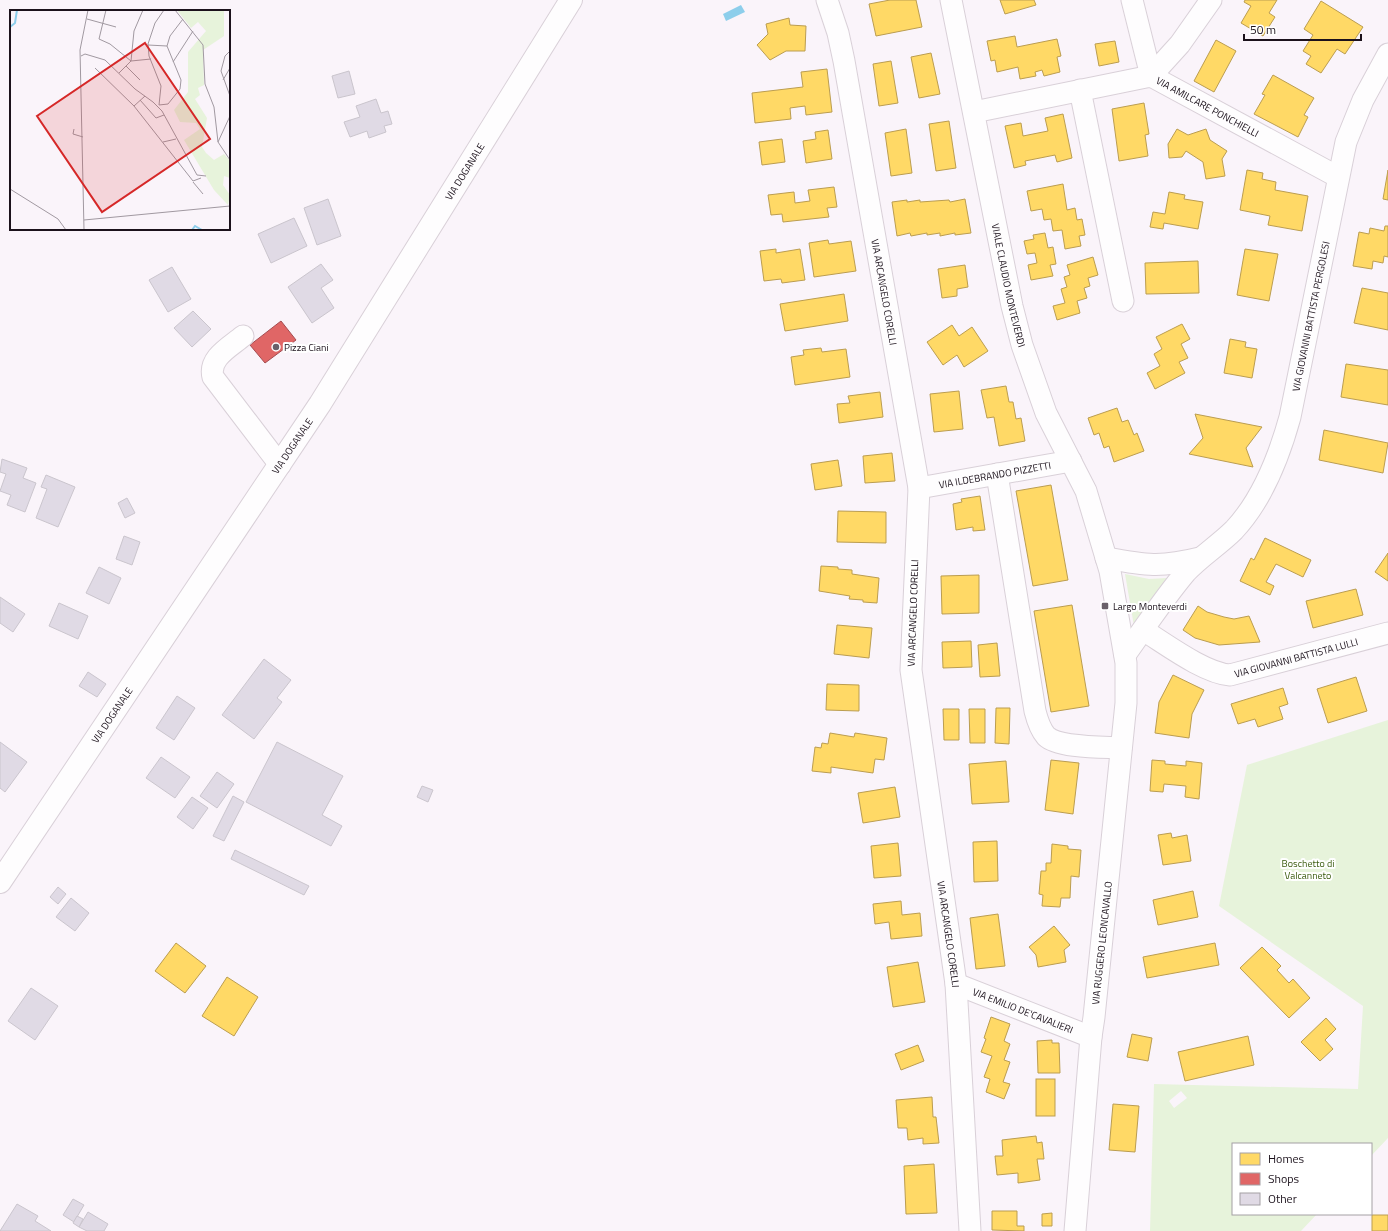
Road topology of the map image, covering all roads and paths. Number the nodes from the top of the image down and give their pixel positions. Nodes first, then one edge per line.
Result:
1 (571, 0) edge
2 (827, 0) edge
3 (951, 0) edge
4 (1132, 0) edge
5 (1211, 0) edge
6 (1388, 54) edge
7 (1151, 76) junction
8 (1080, 90) junction
9 (974, 112) junction
10 (1338, 177) junction
11 (1123, 301) dead end
12 (243, 336) dead end
13 (1071, 461) junction
14 (280, 464) junction
15 (997, 474) junction
16 (919, 488) junction
17 (1106, 558) junction
18 (1200, 558) junction
19 (1143, 630) junction
20 (1388, 633) edge
21 (1125, 655) junction
22 (1122, 748) junction
23 (0, 882) edge
24 (956, 984) junction
25 (1091, 1037) junction
26 (970, 1231) edge
27 (1076, 1231) edge

1 - 14 main road, VIA DOGANALE
2 - 16 street, VIA ARCANGELO CORELLI
3 - 9 street, VIALE CLAUDIO MONTEVERDI
4 - 7 street
5 - 7 street
6 - 10 street, VIA GIOVANNI BATTISTA PERGOLESI
7 - 8 street, VIA AMILCARE PONCHIELLI
7 - 10 street, VIA AMILCARE PONCHIELLI
8 - 9 street, VIA AMILCARE PONCHIELLI
8 - 11 street
9 - 13 street, VIALE CLAUDIO MONTEVERDI
10 - 18 street, VIA GIOVANNI BATTISTA PERGOLESI
12 - 14 street
13 - 15 street, VIA ILDEBRANDO PIZZETTI
13 - 17 street, VIALE CLAUDIO MONTEVERDI
14 - 23 main road, VIA DOGANALE
15 - 16 street, VIA ILDEBRANDO PIZZETTI
15 - 22 street
16 - 24 street, VIA ARCANGELO CORELLI
17 - 18 street
17 - 21 street, VIALE CLAUDIO MONTEVERDI
18 - 19 street
19 - 20 street, VIA GIOVANNI BATTISTA LULLI
19 - 21 street
21 - 22 street, VIA RUGGERO LEONCAVALLO
22 - 25 street, VIA RUGGERO LEONCAVALLO
24 - 25 street, VIA EMILIO DE'CAVALIERI
24 - 26 street, VIA ARCANGELO CORELLI
25 - 27 street, VIA RUGGERO LEONCAVALLO

